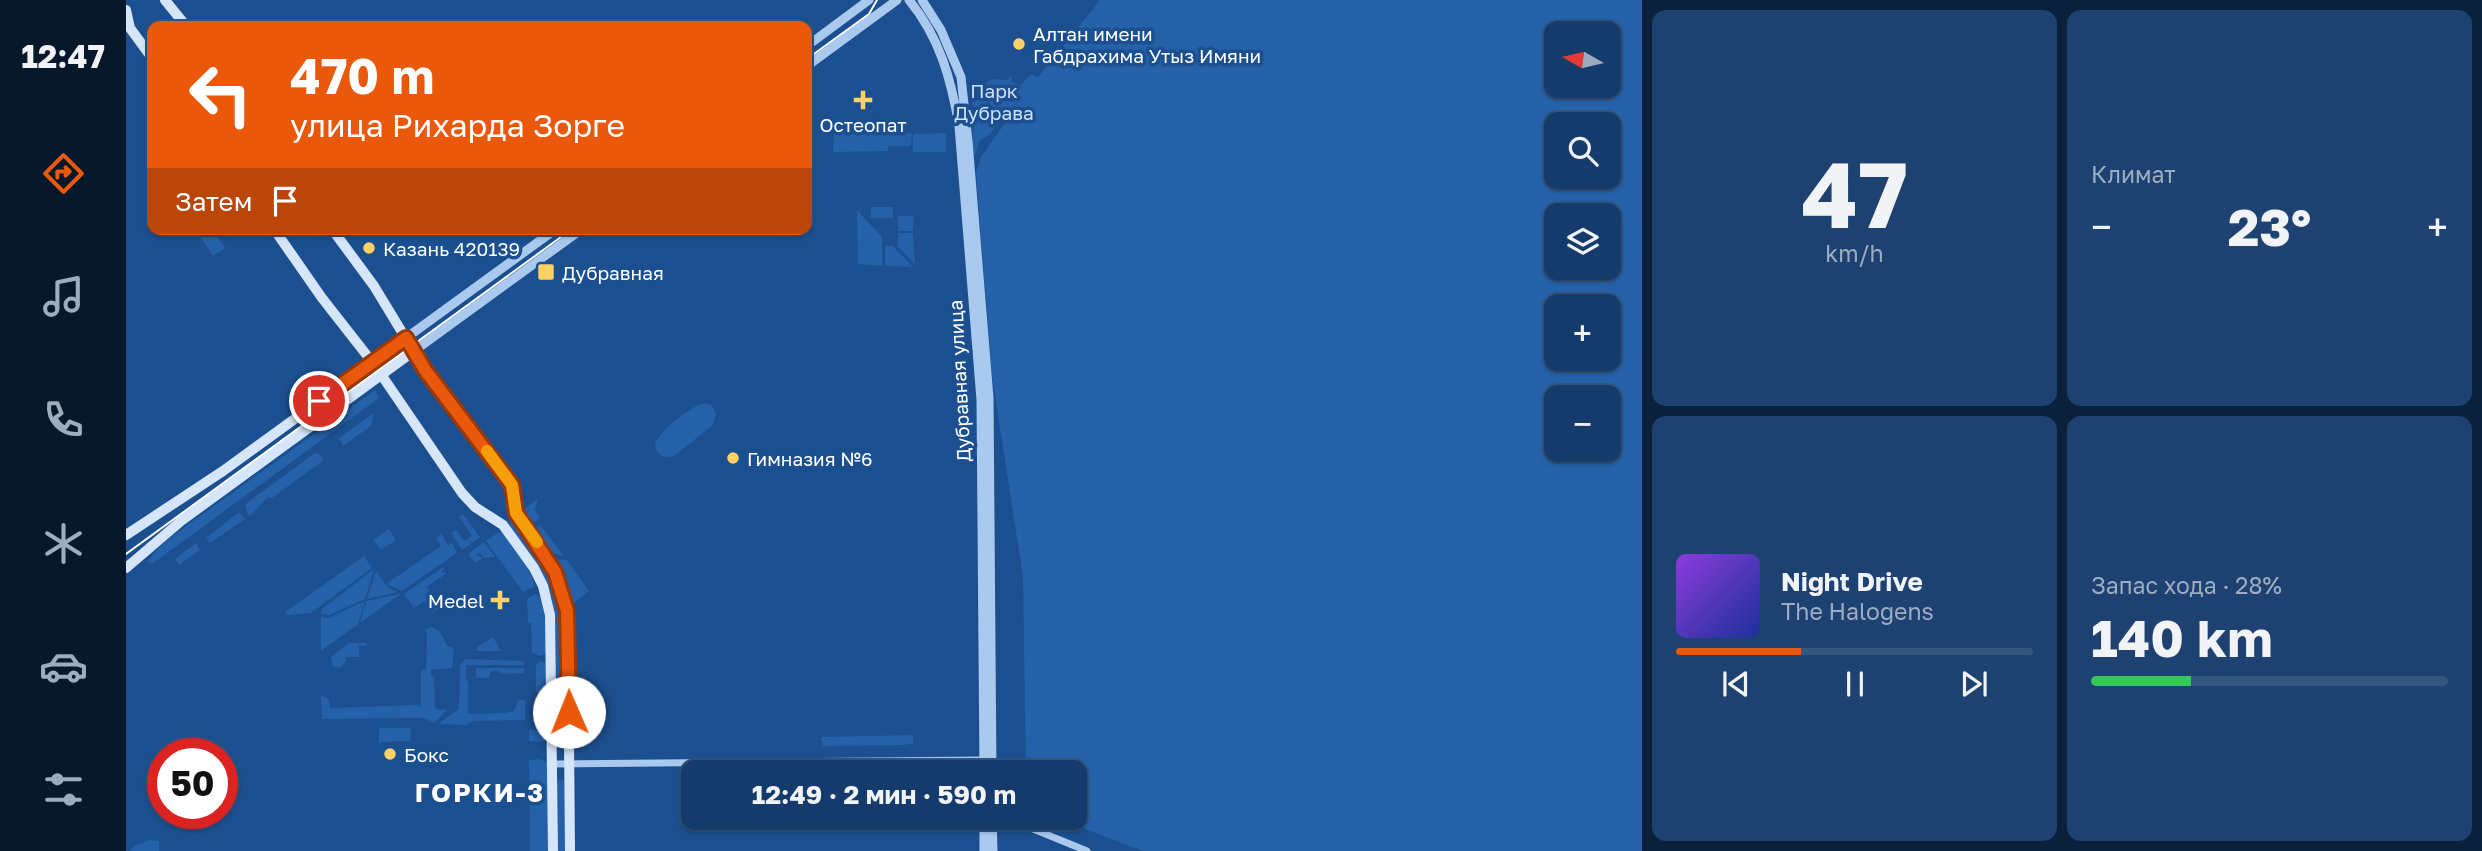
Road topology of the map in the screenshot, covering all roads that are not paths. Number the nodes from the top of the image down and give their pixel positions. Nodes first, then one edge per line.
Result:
1 (165, 0) edge
2 (869, 0) edge
3 (897, 0) edge
4 (909, 0) edge
5 (922, 0) edge
6 (126, 9) edge
7 (182, 21) edge
8 (812, 42) edge
9 (147, 51) edge
10 (812, 62) edge
11 (278, 235) edge
12 (336, 235) edge
13 (547, 235) edge
14 (574, 235) edge
15 (406, 338) junction
16 (414, 351) junction
17 (372, 362) junction
18 (382, 376) junction
19 (126, 535) edge
20 (126, 568) edge
21 (988, 760) joint
22 (681, 763) edge
23 (552, 764) junction
24 (569, 764) junction
25 (984, 830) edge
26 (992, 830) edge
27 (1036, 830) edge
28 (553, 851) edge
29 (570, 851) edge
30 (984, 851) edge
31 (993, 851) edge
32 (1087, 851) edge

1 - 7 main road
2 - 8 street
3 - 10 street
4 - 21 street, Дубравная улица
5 - 21 street, Дубравная улица
6 - 9 main road
11 - 17 main road
12 - 15 main road
13 - 15 street
14 - 16 street
15 - 16 main road
15 - 17 main road
16 - 18 main road
16 - 24 main road
17 - 18 main road
17 - 19 main road
18 - 20 main road
18 - 23 main road
22 - 24 street
23 - 24 street
23 - 28 main road
24 - 29 main road
25 - 30 street
26 - 31 street
27 - 32 street

